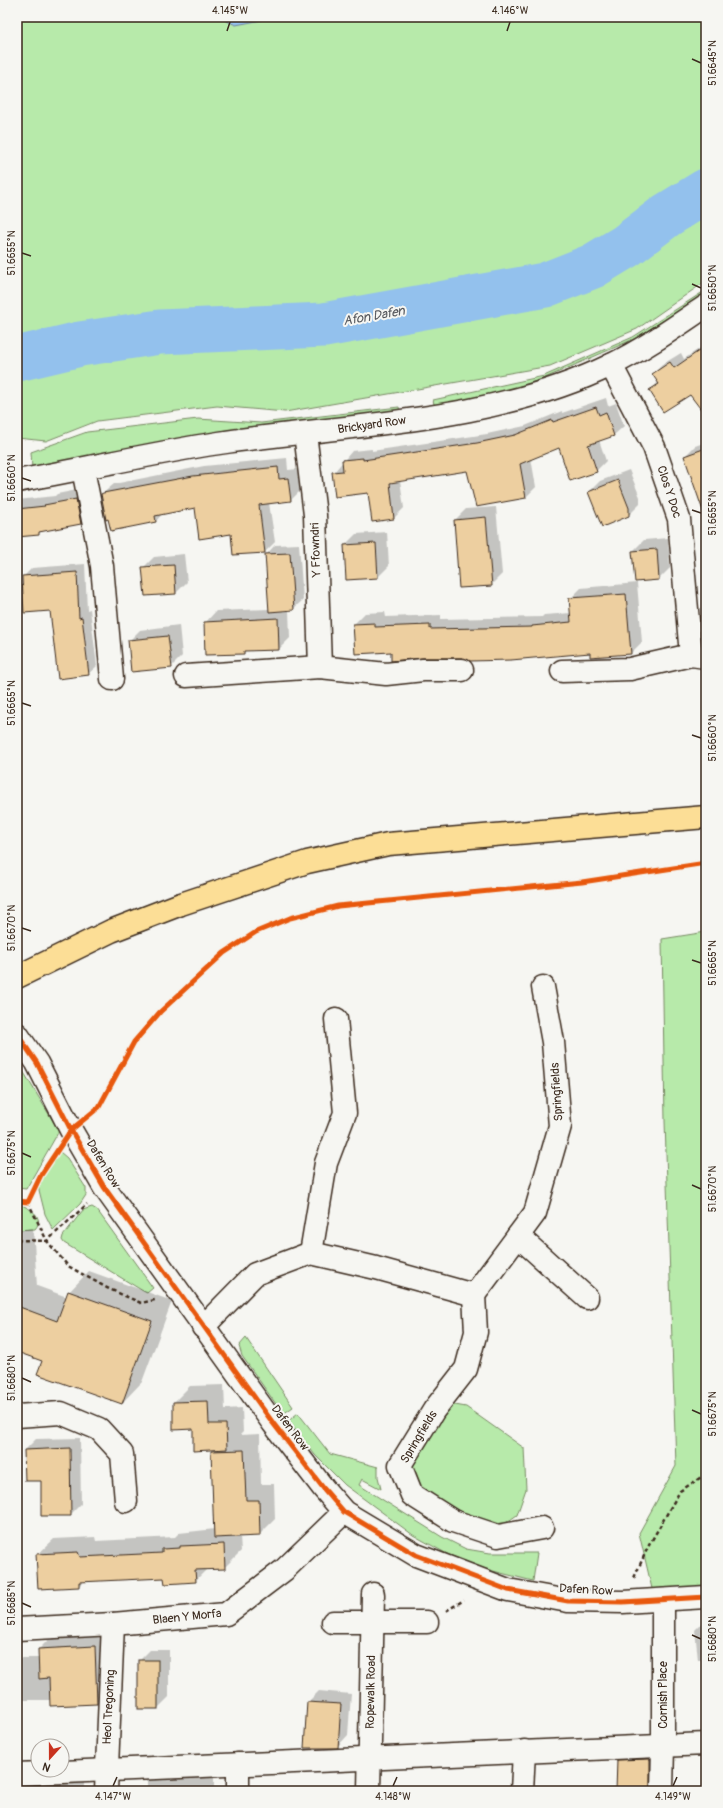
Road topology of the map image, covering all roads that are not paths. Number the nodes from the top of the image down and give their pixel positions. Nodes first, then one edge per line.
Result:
1 (706, 306) edge
2 (611, 365) junction
3 (305, 433) junction
4 (83, 470) junction
5 (17, 481) edge
6 (698, 656) edge
7 (320, 667) junction
8 (462, 670) dead end
9 (562, 671) dead end
10 (186, 676) dead end
11 (112, 679) dead end
12 (706, 817) edge
13 (17, 977) edge
14 (543, 987) dead end
15 (336, 1019) dead end
16 (17, 1034) edge
17 (518, 1236) junction
18 (311, 1253) junction
19 (474, 1295) junction
20 (587, 1298) dead end
21 (203, 1327) junction
22 (17, 1416) edge
23 (126, 1501) dead end
24 (344, 1512) junction
25 (542, 1528) dead end
26 (373, 1594) dead end
27 (706, 1597) edge
28 (663, 1600) junction
29 (333, 1622) dead end
30 (427, 1622) road end
31 (372, 1623) junction
32 (114, 1624) junction
33 (17, 1629) edge
34 (706, 1744) edge
35 (664, 1746) junction
36 (524, 1751) junction
37 (370, 1758) junction
38 (238, 1764) junction
39 (17, 1774) edge
40 (106, 1780) edge
41 (238, 1791) edge
42 (369, 1791) edge
43 (522, 1791) edge
44 (662, 1791) edge

1 - 2 street, Brickyard Row
2 - 3 street, Brickyard Row
2 - 6 street, Clos Y Doc
3 - 4 street, Brickyard Row
3 - 7 street, Y Ffowndri
4 - 5 street, Brickyard Row
4 - 11 street
6 - 9 street
7 - 8 street
7 - 10 street
12 - 13 main road
14 - 17 street, Springfields
15 - 18 street
16 - 21 street, Dafen Row
17 - 19 street, Springfields
17 - 20 street
18 - 19 street
18 - 21 street
19 - 25 street, Springfields
21 - 24 street, Dafen Row
22 - 23 street
24 - 28 street, Dafen Row
24 - 32 street, Blaen Y Morfa
26 - 31 street, Ropewalk Road
27 - 28 street, Dafen Row
28 - 35 street, Cornish Place
29 - 31 street
30 - 31 street
31 - 37 street, Ropewalk Road
32 - 33 street, Blaen Y Morfa
32 - 40 street, Heol Tregoning
34 - 35 street
35 - 36 street
35 - 44 street, Cornish Place
36 - 37 street
36 - 43 street
37 - 38 street
37 - 42 street, Ropewalk Road
38 - 40 street
38 - 41 street
39 - 40 street

